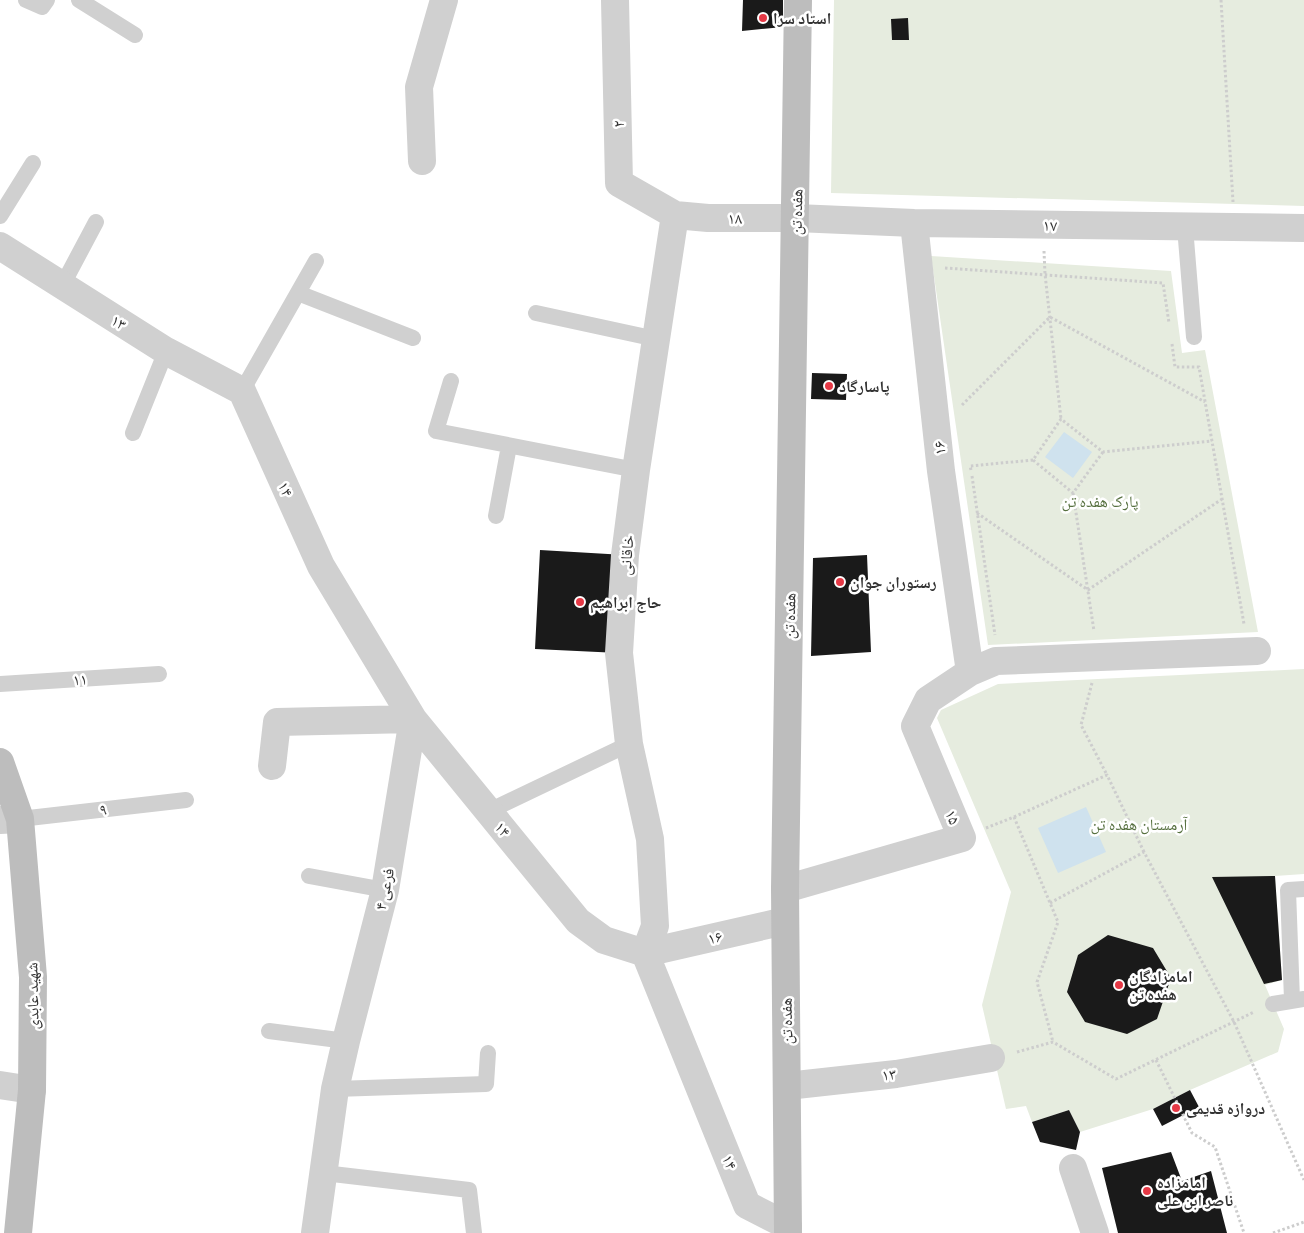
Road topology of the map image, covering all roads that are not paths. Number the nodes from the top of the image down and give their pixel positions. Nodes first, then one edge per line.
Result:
1 (26, 0) edge
2 (79, 0) edge
3 (444, 0) edge
4 (615, 0) edge
5 (798, 0) edge
6 (44, 4) edge
7 (135, 35) dead end
8 (422, 161) dead end
9 (34, 163) dead end
10 (675, 215) junction
11 (0, 216) edge
12 (796, 218) junction
13 (96, 222) dead end
14 (914, 223) junction
15 (1185, 227) junction
16 (1304, 228) edge
17 (0, 246) edge
18 (316, 261) dead end
19 (62, 286) junction
20 (298, 293) junction
21 (536, 313) dead end
22 (1194, 337) dead end
23 (413, 338) dead end
24 (656, 340) junction
25 (166, 351) junction
26 (451, 381) dead end
27 (242, 391) junction
28 (133, 433) dead end
29 (509, 446) junction
30 (636, 470) junction
31 (496, 516) dead end
32 (1257, 651) dead end
33 (970, 672) junction
34 (159, 674) dead end
35 (0, 684) edge
36 (413, 720) junction
37 (629, 744) junction
38 (0, 762) edge
39 (272, 766) dead end
40 (186, 800) dead end
41 (489, 812) junction
42 (10, 820) edge
43 (310, 876) dead end
44 (785, 889) junction
45 (1304, 889) edge
46 (385, 890) junction
47 (785, 921) junction
48 (645, 953) junction
49 (1298, 1000) edge
50 (1273, 1004) road end
51 (270, 1031) dead end
52 (346, 1041) junction
53 (488, 1053) dead end
54 (991, 1058) road end
55 (0, 1085) edge
56 (787, 1086) junction
57 (32, 1090) junction
58 (335, 1090) junction
59 (1074, 1168) dead end
60 (324, 1172) junction
61 (788, 1230) edge
62 (18, 1233) edge
63 (315, 1233) edge
64 (474, 1233) edge
65 (1095, 1233) edge

1 - 6 lane
2 - 7 lane
3 - 8 street
4 - 10 street, ۲
5 - 12 main road, هفده تن
9 - 11 lane
10 - 12 street, ۱۸
10 - 24 street, خاقانی
12 - 14 street, ۱۷
12 - 44 main road, هفده تن
13 - 19 lane
14 - 15 street, ۱۷
14 - 33 street, ۱۶
15 - 16 street, ۱۷
15 - 22 lane
17 - 19 street, ۱۳
18 - 20 lane
19 - 25 street, ۱۳
20 - 23 lane
20 - 27 lane
21 - 24 lane
24 - 30 street, خاقانی
25 - 27 street, ۱۳
25 - 28 lane
26 - 29 lane
27 - 36 street, ۱۴
29 - 30 lane
29 - 31 lane
30 - 37 street, خاقانی
32 - 33 street, ۱۵
33 - 44 street, ۱۵
34 - 35 lane, ۱۱
36 - 39 street
36 - 41 street, ۱۴
36 - 46 street, فرعی ۴
37 - 41 lane
37 - 48 street, خاقانی
38 - 42 main road, شهید عابدی
40 - 42 lane, ۹
41 - 48 street, ۱۴
42 - 57 main road, شهید عابدی
43 - 46 lane
44 - 47 main road, هفده تن
45 - 49 lane
46 - 52 street, فرعی ۴
47 - 48 street, ۱۶
47 - 56 main road, هفده تن
48 - 61 street, ۱۴
49 - 50 lane
51 - 52 lane
52 - 58 street, فرعی ۴
53 - 58 lane
54 - 56 street, ۱۳
55 - 57 street
56 - 61 main road, هفده تن
57 - 62 main road, شهید عابدی
58 - 60 street, فرعی ۴
59 - 65 street
60 - 63 street, فرعی ۴
60 - 64 lane

